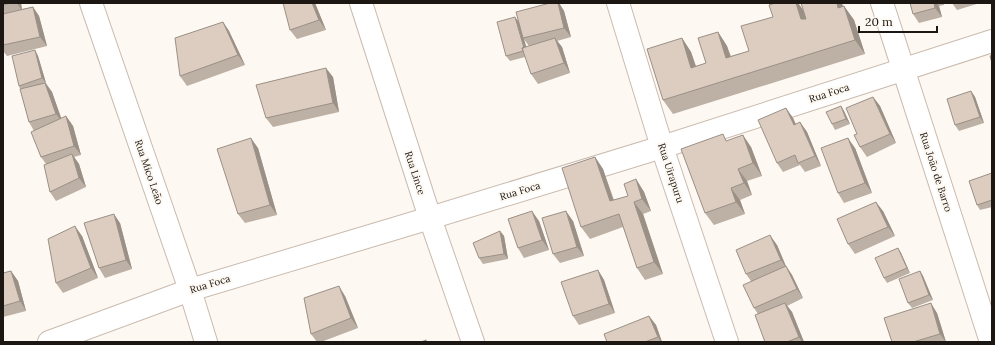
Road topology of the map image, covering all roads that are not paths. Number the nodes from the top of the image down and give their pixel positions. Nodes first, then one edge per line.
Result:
1 (91, 3) edge
2 (361, 3) edge
3 (618, 3) edge
4 (882, 3) edge
5 (992, 41) edge
6 (903, 70) junction
7 (662, 147) junction
8 (430, 218) junction
9 (190, 290) junction
10 (49, 342) edge
11 (206, 342) edge
12 (473, 342) edge
13 (727, 342) edge
14 (991, 342) edge

1 - 9 street, Rua Mico Leão
2 - 8 street, Rua Lince
3 - 7 street, Rua Uirapuru
4 - 6 street, Rua João de Barro
5 - 6 street, Rua Foca
6 - 7 street, Rua Foca
6 - 14 street, Rua João de Barro
7 - 8 street, Rua Foca
7 - 13 street, Rua Uirapuru
8 - 9 street, Rua Foca
8 - 12 street, Rua Lince
9 - 10 street, Rua Foca
9 - 11 street, Rua Mico Leão

